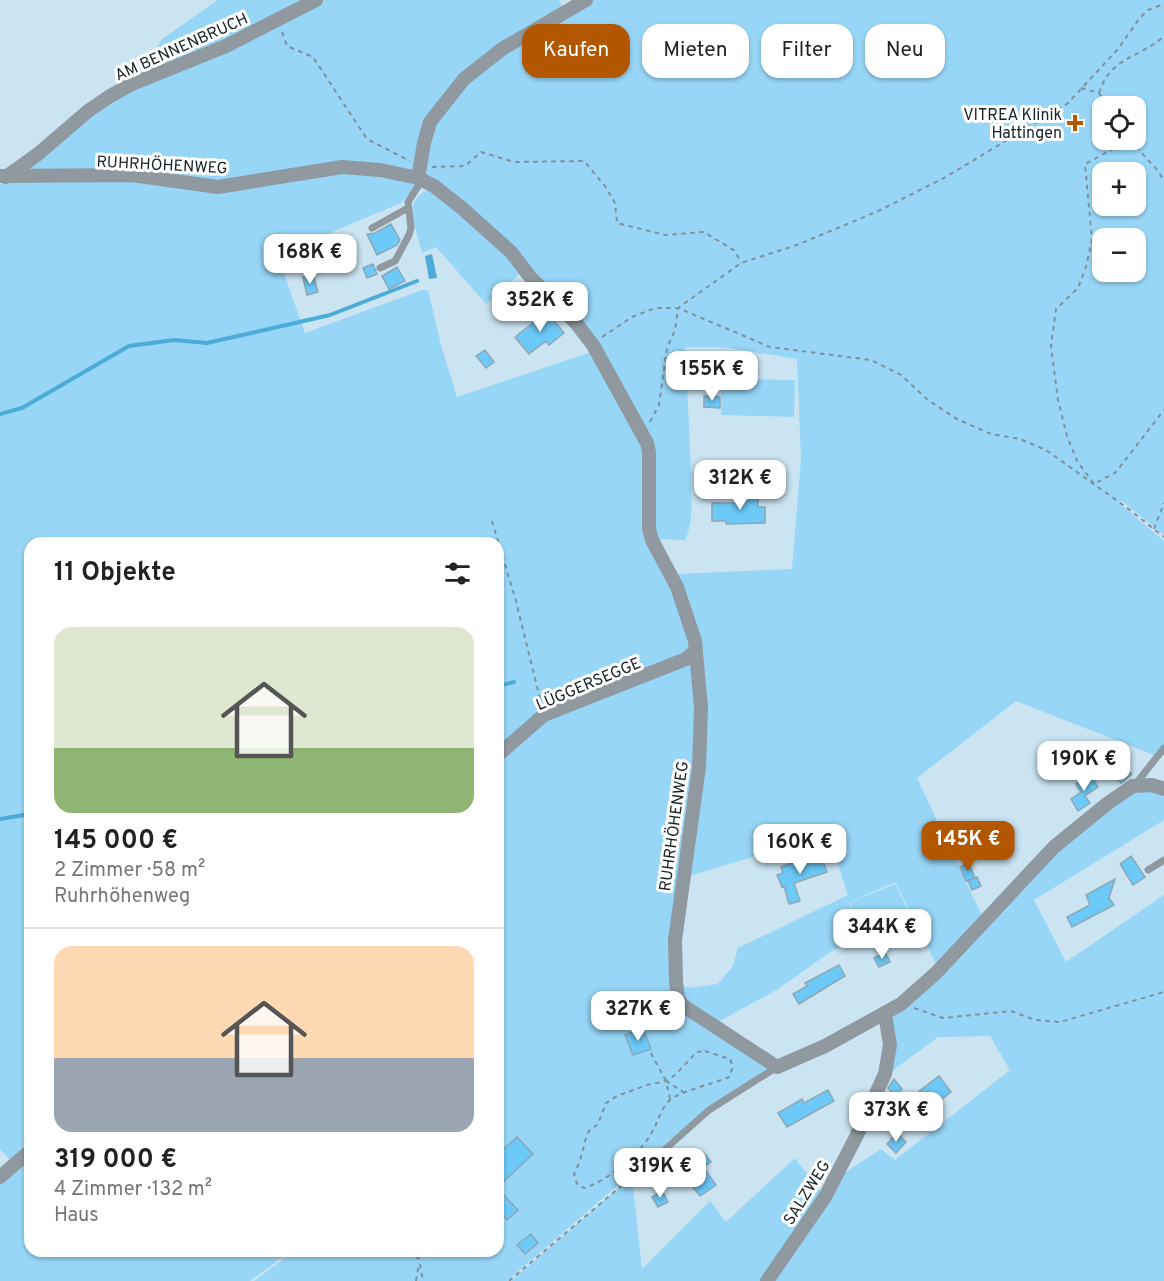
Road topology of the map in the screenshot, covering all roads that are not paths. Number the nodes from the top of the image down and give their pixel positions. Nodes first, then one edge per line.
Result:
1 (316, 0) edge
2 (586, 0) edge
3 (420, 174) junction
4 (3, 178) edge
5 (408, 208) junction
6 (372, 228) dead end
7 (380, 268) dead end
8 (696, 650) junction
9 (1164, 748) edge
10 (504, 750) edge
11 (1134, 786) junction
12 (1164, 789) edge
13 (1164, 860) edge
14 (1148, 870) dead end
15 (885, 1014) junction
16 (777, 1067) junction
17 (24, 1156) edge
18 (653, 1160) road end
19 (0, 1177) edge
20 (767, 1281) edge

1 - 4 street, AM BENNENBRUCH
2 - 3 street
3 - 4 street, RUHRHÖHENWEG
3 - 5 lane
3 - 8 street, RUHRHÖHENWEG
5 - 6 lane
5 - 7 lane
8 - 10 street, LÜGGERSEGGE
8 - 16 street, RUHRHÖHENWEG
9 - 11 lane
11 - 12 street
11 - 15 street
13 - 14 lane
15 - 16 street
15 - 20 street, SALZWEG
16 - 18 lane
17 - 19 street

